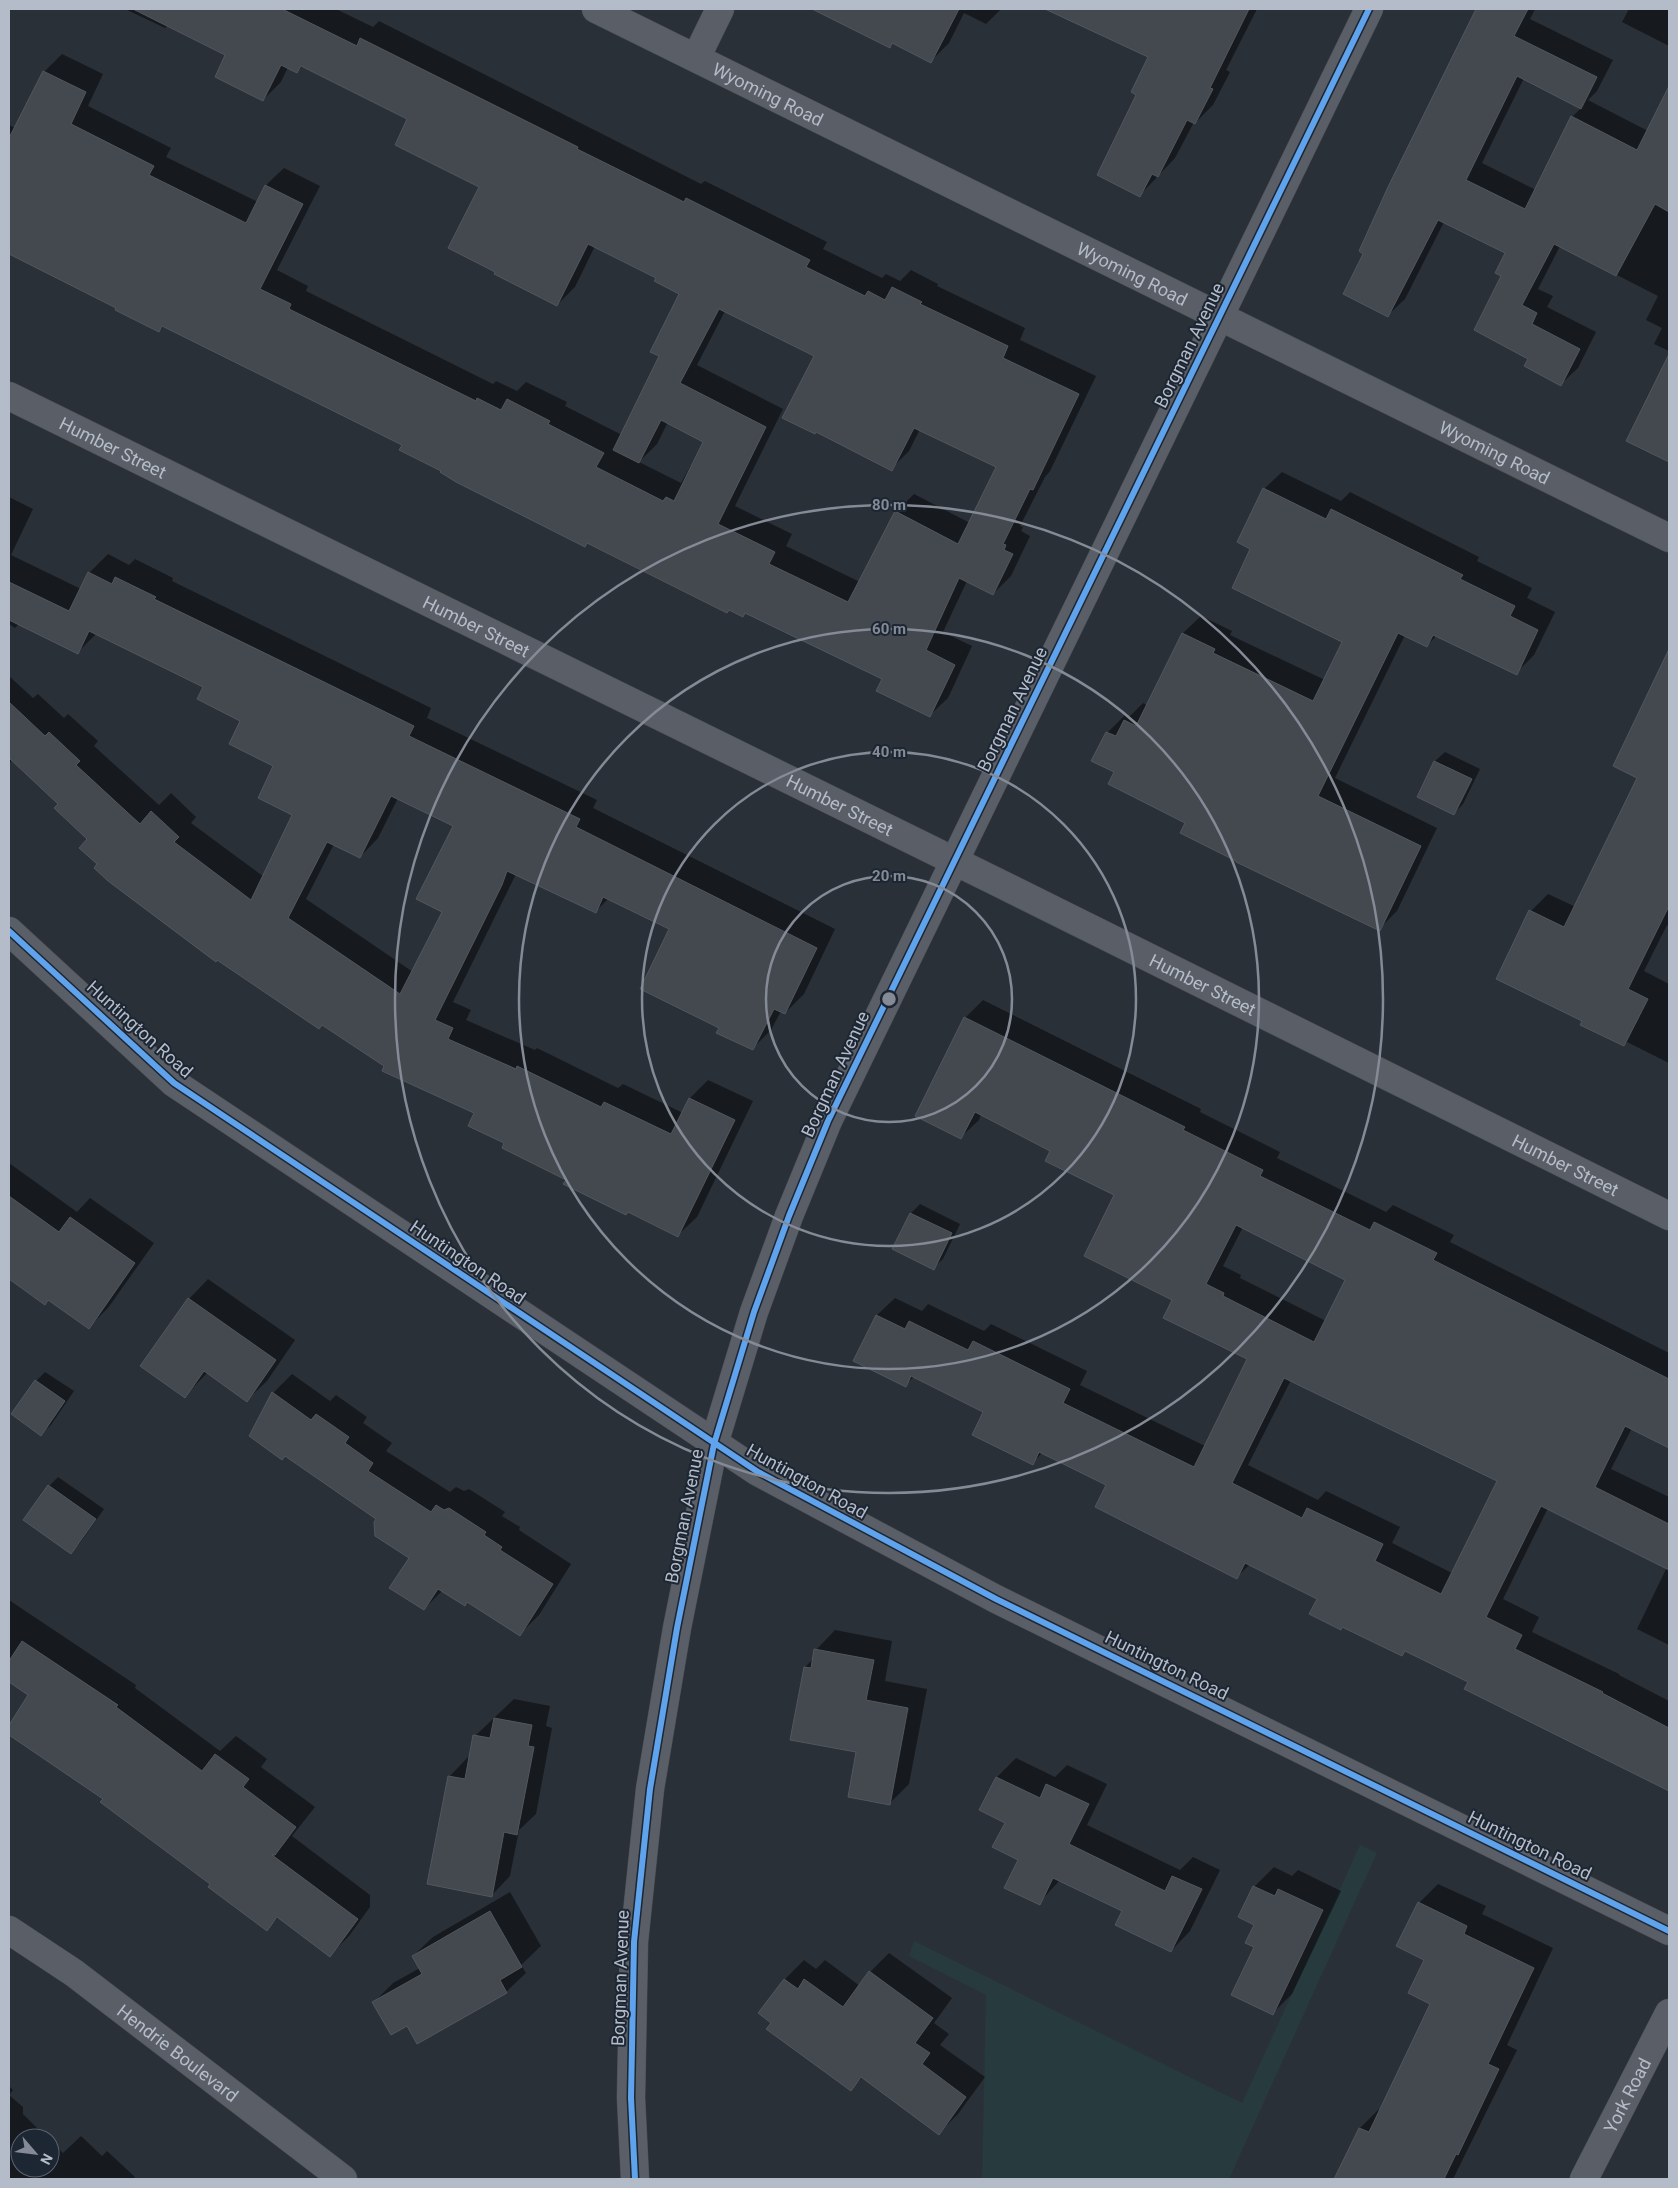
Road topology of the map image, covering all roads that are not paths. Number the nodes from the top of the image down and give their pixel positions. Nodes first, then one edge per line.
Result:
1 (596, 9) edge
2 (720, 9) edge
3 (1369, 9) edge
4 (696, 58) junction
5 (1220, 316) junction
6 (9, 396) edge
7 (1669, 538) edge
8 (954, 861) junction
9 (9, 931) edge
10 (1669, 1216) edge
11 (714, 1444) junction
12 (9, 1930) edge
13 (1669, 1931) edge
14 (1669, 2013) edge
15 (343, 2179) edge
16 (635, 2179) edge
17 (1584, 2179) edge

1 - 4 street, Wyoming Road
2 - 4 street
3 - 5 street, Borgman Avenue
4 - 5 street, Wyoming Road
5 - 7 street, Wyoming Road
5 - 8 street, Borgman Avenue
6 - 8 street, Humber Street
8 - 10 street, Humber Street
8 - 11 street, Borgman Avenue
9 - 11 street, Huntington Road
11 - 13 street, Huntington Road
11 - 16 street, Borgman Avenue
12 - 15 street, Hendrie Boulevard
14 - 17 street, York Road

